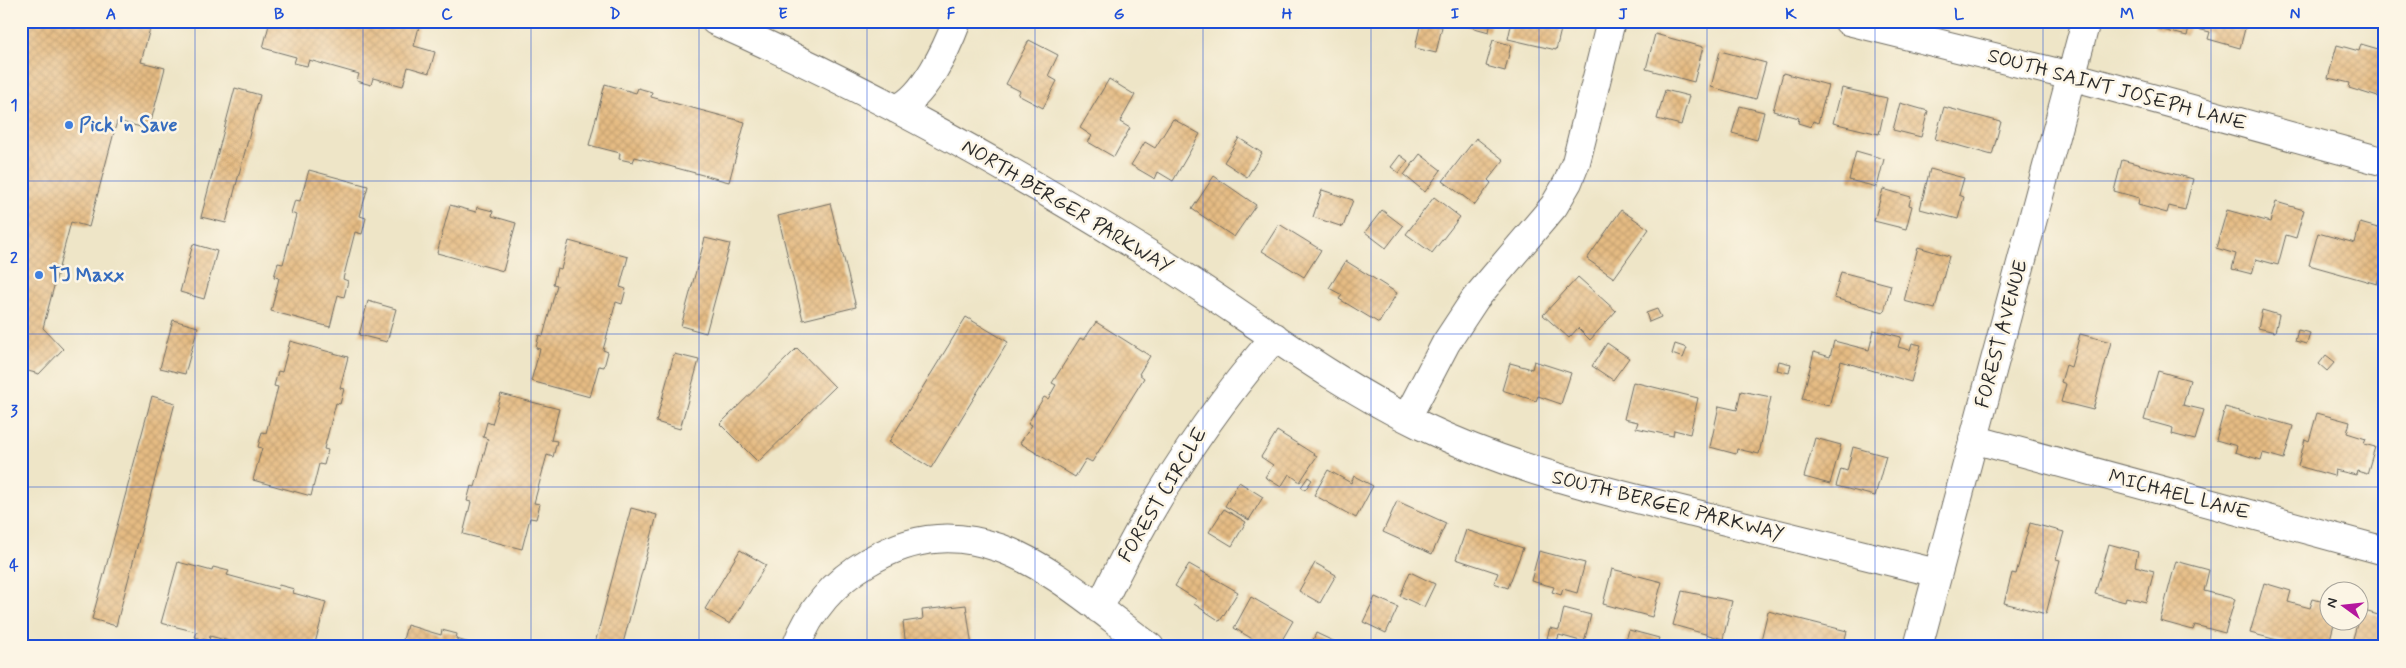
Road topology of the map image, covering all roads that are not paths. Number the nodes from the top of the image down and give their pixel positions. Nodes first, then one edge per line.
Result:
1 (715, 21) edge
2 (957, 21) edge
3 (1610, 21) edge
4 (1848, 21) edge
5 (2086, 21) edge
6 (2071, 76) junction
7 (896, 109) junction
8 (2385, 162) edge
9 (1275, 337) junction
10 (1405, 417) junction
11 (1974, 439) junction
12 (2385, 551) edge
13 (1938, 573) junction
14 (1099, 609) junction
15 (796, 647) edge
16 (1150, 647) edge
17 (1918, 647) edge

1 - 7 street, NORTH BERGER PARKWAY
2 - 7 street
3 - 10 street
4 - 6 street, SOUTH SAINT JOSEPH LANE
5 - 6 street, FOREST AVENUE
6 - 8 street, SOUTH SAINT JOSEPH LANE
6 - 11 street, FOREST AVENUE
7 - 9 street, NORTH BERGER PARKWAY
9 - 10 street, NORTH BERGER PARKWAY
9 - 14 street, FOREST CIRCLE
10 - 13 street, SOUTH BERGER PARKWAY
11 - 12 street, MICHAEL LANE
11 - 13 street, FOREST AVENUE
13 - 17 street, FOREST AVENUE
14 - 15 street
14 - 16 street

